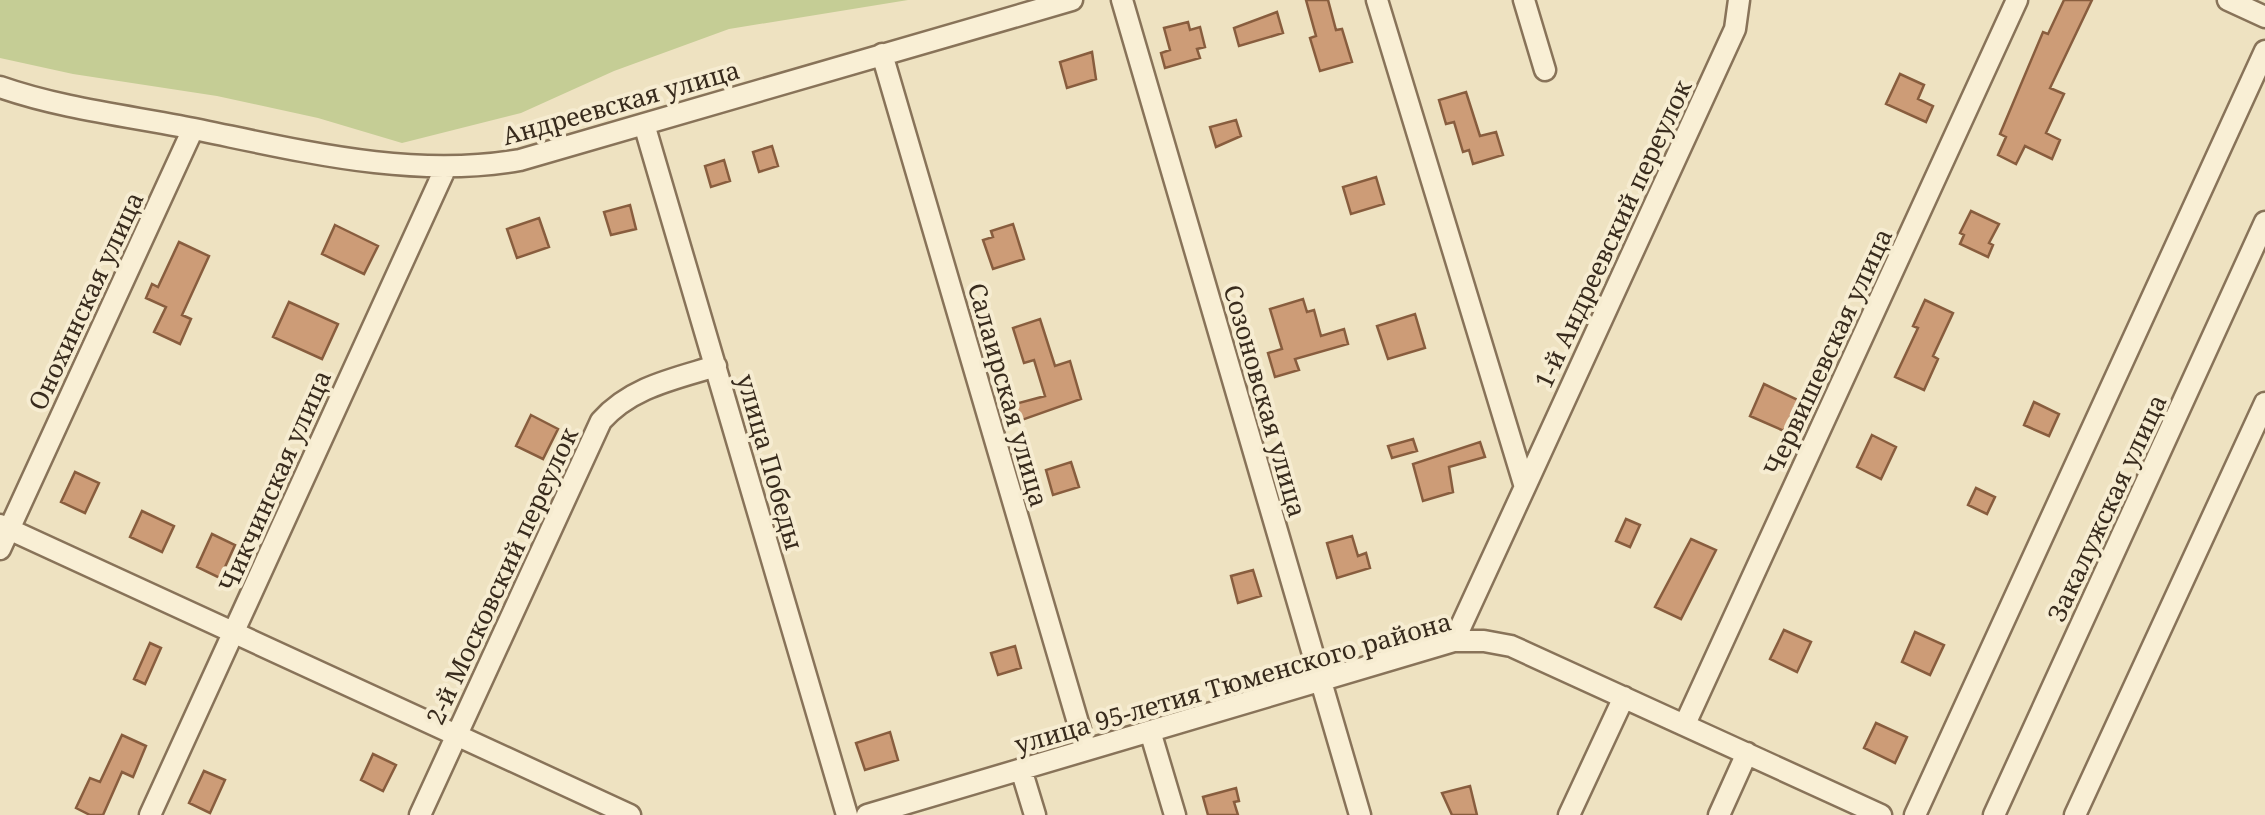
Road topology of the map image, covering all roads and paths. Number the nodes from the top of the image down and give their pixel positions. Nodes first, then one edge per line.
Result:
1 (1072, 0) edge
2 (1122, 0) edge
3 (1377, 0) edge
4 (1524, 0) edge
5 (1738, 0) edge
6 (2017, 0) edge
7 (2228, 0) edge
8 (2265, 17) edge
9 (2265, 51) edge
10 (882, 54) junction
11 (1546, 70) dead end
12 (0, 87) edge
13 (644, 124) junction
14 (193, 129) junction
15 (446, 167) junction
16 (2265, 222) edge
17 (716, 366) junction
18 (2265, 403) edge
19 (1524, 487) junction
20 (4, 527) edge
21 (0, 549) edge
22 (233, 634) junction
23 (1454, 641) junction
24 (1320, 680) junction
25 (1624, 696) junction
26 (1686, 724) junction
27 (1150, 730) junction
28 (456, 736) junction
29 (1086, 750) junction
30 (1747, 752) junction
31 (1022, 769) junction
32 (150, 815) edge
33 (420, 815) edge
34 (630, 815) edge
35 (847, 815) edge
36 (867, 815) edge
37 (1035, 815) edge
38 (1175, 815) edge
39 (1360, 815) edge
40 (1569, 815) edge
41 (1719, 815) edge
42 (1881, 815) edge
43 (1916, 815) edge
44 (1994, 815) edge
45 (2076, 815) edge

1 - 10 street, Андреевская улица
2 - 24 street, Созоновская улица
3 - 19 street, 1-й Андреевский переулок
4 - 11 street
5 - 19 street, 1-й Андреевский переулок
6 - 26 street, Червишевская улица
7 - 8 street
9 - 43 street
10 - 13 street, Андреевская улица
10 - 29 street, Салаирская улица
12 - 14 street, Андреевская улица
13 - 15 street, Андреевская улица
13 - 17 street, улица Победы
14 - 15 street, Андреевская улица
14 - 20 street, Онохинская улица
15 - 22 street, Чикчинская улица
16 - 44 street, Закалужская улица
17 - 28 street, 2-й Московский переулок
17 - 35 street, улица Победы
18 - 45 street
19 - 23 street, 1-й Андреевский переулок
20 - 21 street, Онохинская улица
20 - 22 street
22 - 28 street
22 - 32 street, Чикчинская улица
23 - 24 street, улица 95-летия Тюменского района
23 - 25 street, улица 95-летия Тюменского района
24 - 27 street, улица 95-летия Тюменского района
24 - 39 street, Созоновская улица
25 - 26 street, улица 95-летия Тюменского района
25 - 40 street
26 - 30 street, улица 95-летия Тюменского района
27 - 29 street, улица 95-летия Тюменского района
27 - 38 street
28 - 33 street, 2-й Московский переулок
28 - 34 street
29 - 31 street, улица 95-летия Тюменского района
30 - 41 street
30 - 42 street, улица 95-летия Тюменского района
31 - 36 street, улица 95-летия Тюменского района
31 - 37 street

